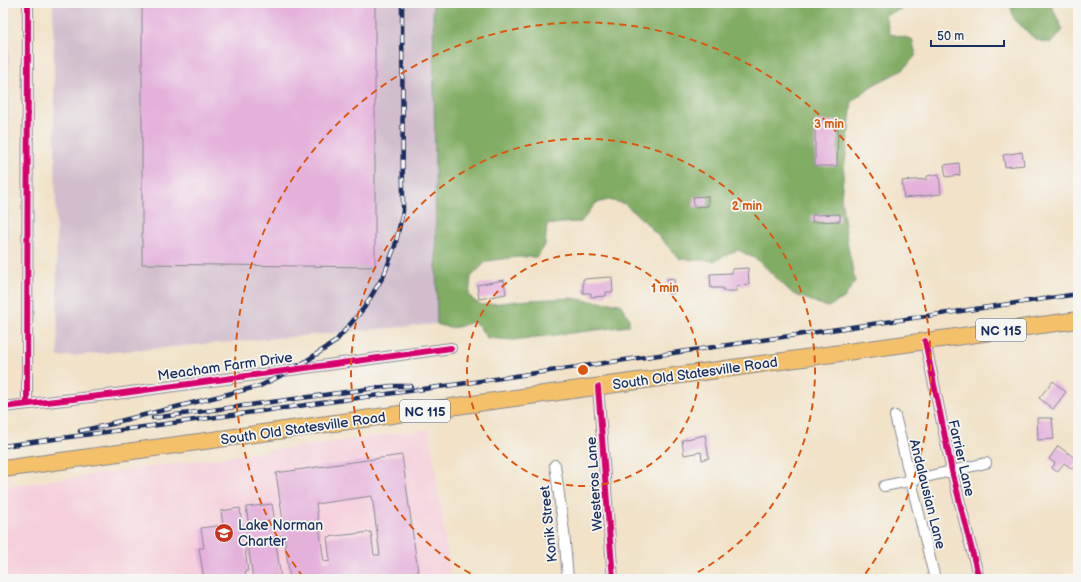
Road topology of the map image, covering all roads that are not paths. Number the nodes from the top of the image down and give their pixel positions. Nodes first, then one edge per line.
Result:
1 (28, 3) edge
2 (1078, 320) edge
3 (925, 341) junction
4 (451, 348) dead end
5 (598, 387) junction
6 (26, 404) junction
7 (3, 407) edge
8 (895, 416) dead end
9 (986, 463) dead end
10 (555, 465) dead end
11 (3, 469) edge
12 (952, 471) junction
13 (911, 481) junction
14 (884, 486) dead end
15 (568, 579) edge
16 (613, 579) edge
17 (935, 579) edge
18 (979, 579) edge

1 - 6 street
2 - 3 main road, South Old Statesville Road / NC 115
3 - 5 main road, South Old Statesville Road / NC 115
3 - 12 street, Farrier Lane
4 - 6 street, Meacham Farm Drive
5 - 11 main road, South Old Statesville Road / NC 115
5 - 16 street, Westeros Lane
6 - 7 street, Meacham Farm Drive
8 - 13 street, Andalausian Lane
9 - 12 street
10 - 15 street, Konik Street
12 - 13 street
12 - 18 street, Farrier Lane
13 - 14 street
13 - 17 street, Andalausian Lane

